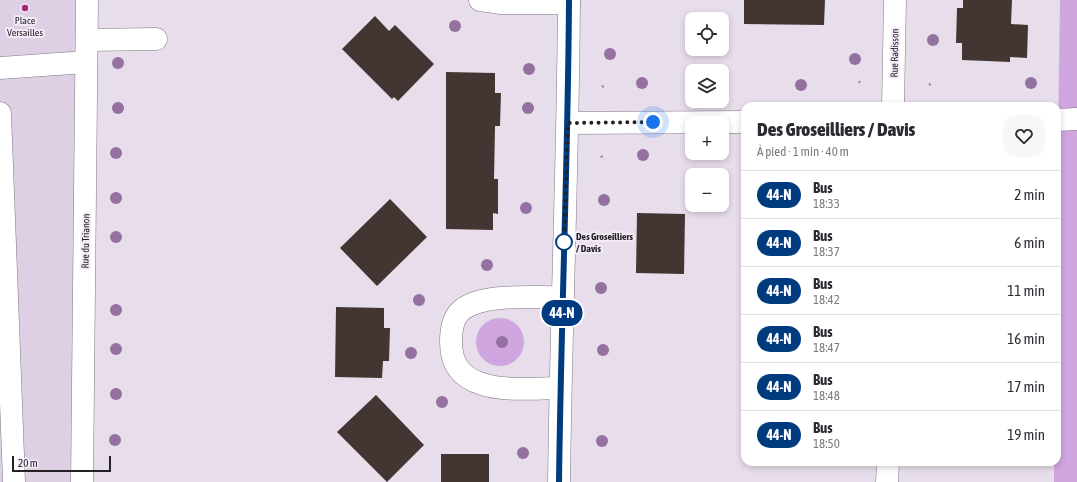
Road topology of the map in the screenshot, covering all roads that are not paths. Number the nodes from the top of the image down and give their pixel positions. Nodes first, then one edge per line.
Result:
1 (87, 0) edge
2 (480, 0) edge
3 (895, 0) edge
4 (569, 2) edge
5 (87, 40) junction
6 (156, 40) dead end
7 (86, 62) junction
8 (0, 68) edge
9 (893, 102) edge
10 (0, 113) edge
11 (741, 122) edge
12 (568, 123) junction
13 (562, 297) junction
14 (560, 388) junction
15 (888, 466) edge
16 (14, 482) edge
17 (82, 482) edge
18 (559, 482) edge
19 (887, 482) edge

1 - 5 street, Rue du Trianon
2 - 4 street
3 - 9 street, Rue Radisson
4 - 12 street
5 - 6 street
5 - 7 street, Rue du Trianon
7 - 8 street
7 - 17 street, Rue du Trianon
10 - 16 street
11 - 12 street
12 - 13 street
13 - 14 street
13 - 14 street
14 - 18 street
15 - 19 street

